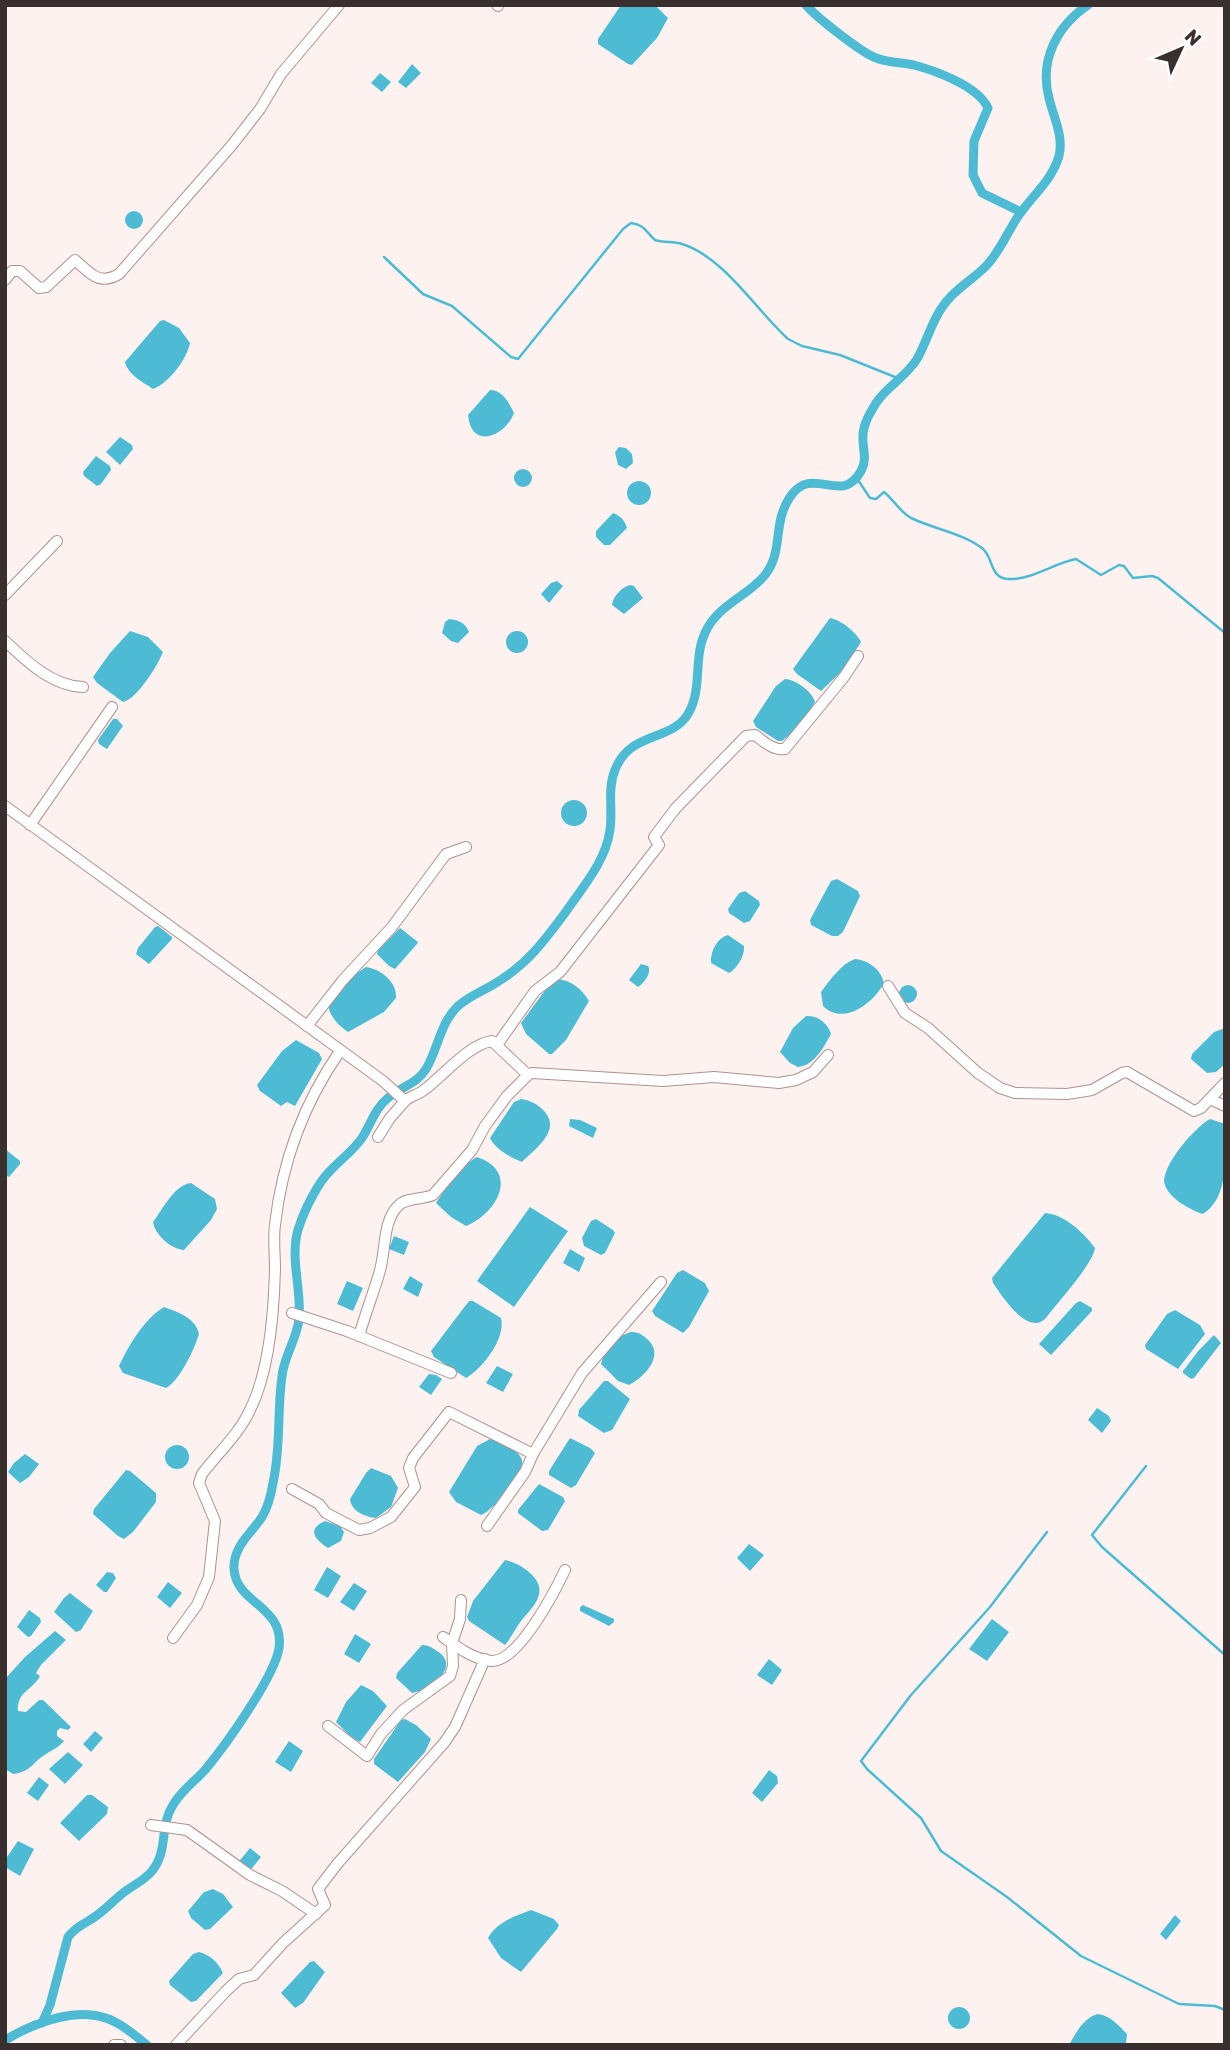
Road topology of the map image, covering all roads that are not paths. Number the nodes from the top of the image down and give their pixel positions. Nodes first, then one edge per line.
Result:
1 (339, 5) edge
2 (5, 280) edge
3 (57, 541) dead end
4 (5, 595) edge
5 (5, 641) edge
6 (858, 656) dead end
7 (83, 687) dead end
8 (112, 707) dead end
9 (5, 806) edge
10 (30, 825) junction
11 (466, 847) dead end
12 (888, 986) dead end
13 (307, 1026) junction
14 (497, 1045) junction
15 (340, 1051) junction
16 (828, 1055) dead end
17 (528, 1075) junction
18 (1225, 1083) edge
19 (401, 1098) junction
20 (1210, 1099) junction
21 (1225, 1106) edge
22 (378, 1138) dead end
23 (661, 1282) dead end
24 (292, 1313) dead end
25 (359, 1336) junction
26 (451, 1373) dead end
27 (533, 1454) junction
28 (292, 1489) dead end
29 (487, 1527) dead end
30 (565, 1570) dead end
31 (461, 1600) dead end
32 (443, 1637) dead end
33 (173, 1638) dead end
34 (452, 1643) junction
35 (485, 1659) junction
36 (328, 1726) dead end
37 (151, 1825) dead end
38 (316, 1914) junction
39 (114, 2045) edge
40 (121, 2045) edge
41 (176, 2045) edge

1 - 2 street
3 - 4 street
5 - 7 street
6 - 14 street
8 - 10 street
9 - 10 street
10 - 13 street
11 - 13 street
12 - 20 street
13 - 15 street
14 - 17 street
14 - 19 street
15 - 19 street
15 - 33 street
16 - 17 street
17 - 25 street
18 - 20 street
19 - 22 street
20 - 21 street
23 - 27 street
24 - 25 street
25 - 26 street
27 - 28 street
27 - 29 street
30 - 35 street
31 - 34 street
32 - 34 street
34 - 35 street
34 - 36 street
35 - 38 street
37 - 38 street
38 - 41 street
39 - 40 street

